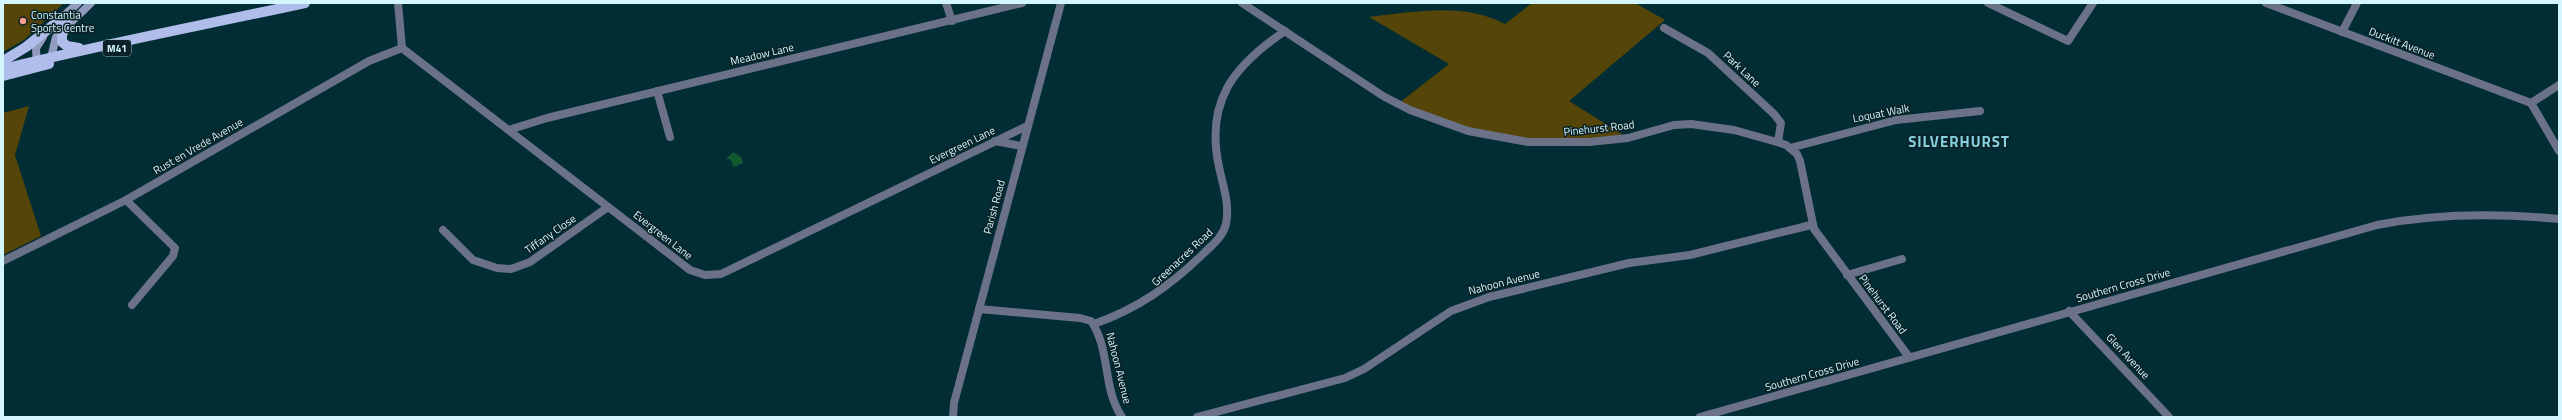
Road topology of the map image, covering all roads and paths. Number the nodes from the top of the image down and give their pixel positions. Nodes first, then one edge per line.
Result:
1 (78, 3) edge
2 (91, 3) edge
3 (305, 3) edge
4 (398, 3) edge
5 (946, 3) edge
6 (1022, 3) edge
7 (1061, 3) edge
8 (1242, 3) edge
9 (1988, 3) edge
10 (2093, 3) edge
11 (2266, 3) edge
12 (2357, 3) edge
13 (65, 21) junction
14 (952, 21) junction
15 (1664, 28) dead end
16 (184, 30) junction
17 (1285, 32) junction
18 (2342, 32) junction
19 (101, 45) junction
20 (402, 48) junction
21 (3, 61) edge
22 (50, 61) junction
23 (37, 64) junction
24 (3, 69) edge
25 (3, 76) edge
26 (2559, 85) edge
27 (657, 91) junction
28 (2530, 103) junction
29 (1980, 112) dead end
30 (1027, 126) junction
31 (509, 130) junction
32 (670, 137) dead end
33 (995, 141) junction
34 (1778, 142) junction
35 (1021, 146) junction
36 (1790, 148) junction
37 (2559, 151) edge
38 (126, 200) junction
39 (608, 207) junction
40 (2559, 219) edge
41 (1811, 225) junction
42 (443, 230) dead end
43 (1902, 260) dead end
44 (3, 261) edge
45 (1847, 275) junction
46 (132, 305) dead end
47 (979, 309) junction
48 (2069, 311) junction
49 (1094, 324) junction
50 (1910, 357) junction
51 (953, 417) edge
52 (1122, 417) edge
53 (1197, 417) edge
54 (1700, 417) edge
55 (2169, 417) edge

1 - 13 main road
2 - 13 main road
3 - 16 main road, M41
4 - 20 street
5 - 14 street
6 - 14 street, Meadow Lane
7 - 30 street, Parish Road
8 - 17 street, Pinehurst Road
9 - 10 street
11 - 18 street, Duckitt Avenue
12 - 18 street
13 - 19 main road
13 - 21 main road
13 - 22 main road
13 - 23 main road
14 - 27 street, Meadow Lane
15 - 34 street, Park Lane
16 - 19 main road, M41
16 - 22 main road, M41
17 - 34 street, Pinehurst Road
17 - 49 street, Greenacres Road
18 - 28 street, Duckitt Avenue
19 - 22 main road, M41
20 - 31 street, Evergreen Lane
20 - 38 street, Rust en Vrede Avenue
22 - 23 main road, M41
23 - 24 main road, M41
23 - 25 main road, M41
26 - 28 street
27 - 31 street, Meadow Lane
27 - 32 street
28 - 37 street
29 - 36 street, Loquat Walk
30 - 33 street, Evergreen Lane
30 - 35 street, Parish Road
31 - 39 street, Evergreen Lane
33 - 35 street
33 - 39 street, Evergreen Lane
34 - 36 street, Pinehurst Road
35 - 47 street, Parish Road
36 - 41 street, Pinehurst Road
38 - 44 street, Rust en Vrede Avenue
38 - 46 street
39 - 42 street, Tiffany Close
40 - 48 street, Southern Cross Drive
41 - 45 street, Pinehurst Road
41 - 53 street, Nahoon Avenue
43 - 45 street
45 - 50 street, Pinehurst Road
47 - 49 street
47 - 51 street, Parish Road
48 - 50 street, Southern Cross Drive
48 - 55 street, Glen Avenue
49 - 52 street, Nahoon Avenue
50 - 54 street, Southern Cross Drive

